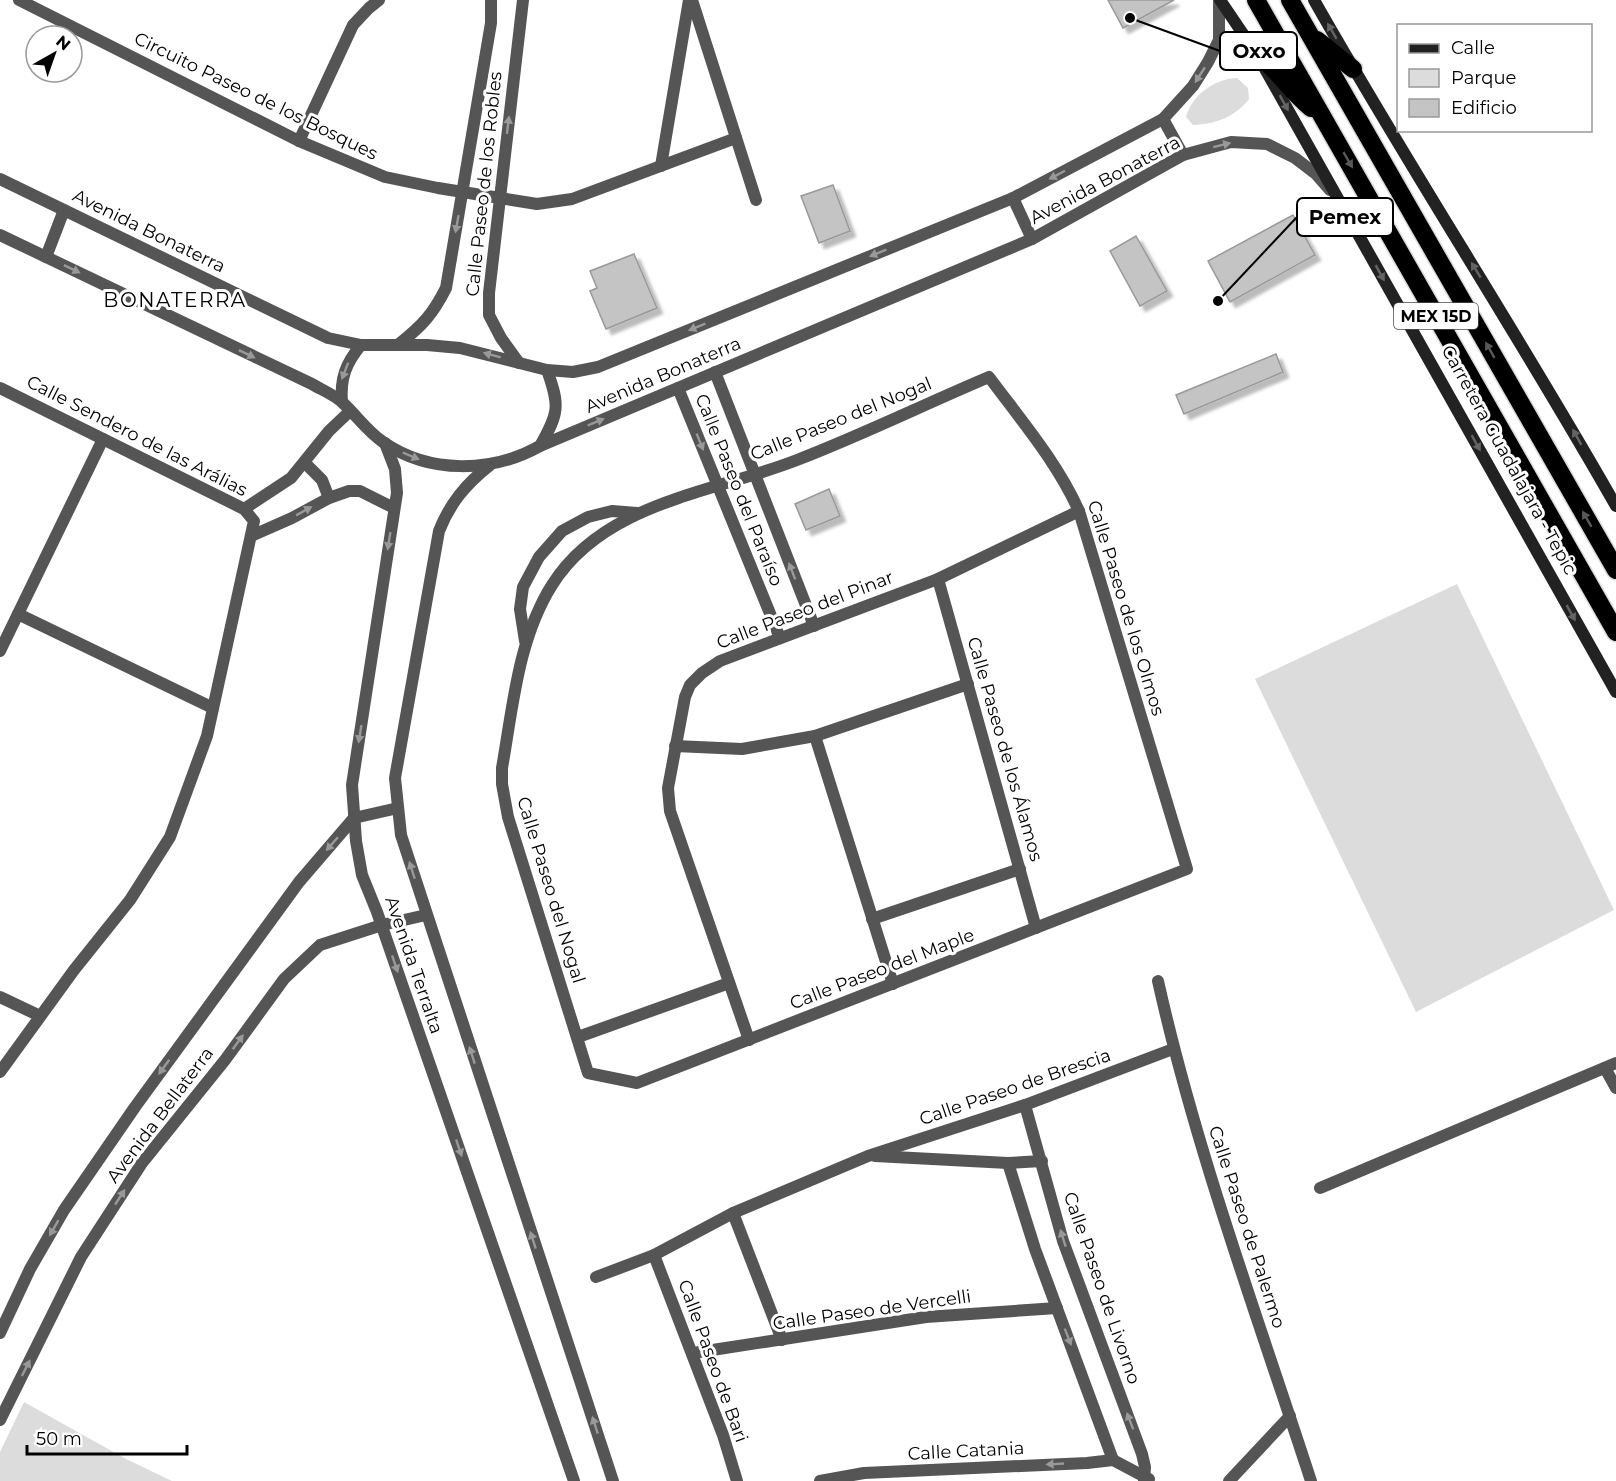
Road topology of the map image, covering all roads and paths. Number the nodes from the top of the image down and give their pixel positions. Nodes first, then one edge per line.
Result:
1 (19, 0) edge
2 (491, 0) edge
3 (524, 0) edge
4 (691, 0) edge
5 (1220, 0) edge
6 (1256, 0) edge
7 (1290, 0) edge
8 (1314, 0) edge
9 (375, 1) edge
10 (1308, 32) junction
11 (1256, 53) junction
12 (1353, 69) junction
13 (1323, 117) junction
14 (1164, 119) junction
15 (736, 138) junction
16 (299, 141) junction
17 (1183, 155) junction
18 (661, 166) junction
19 (0, 179) edge
20 (463, 192) junction
21 (499, 198) junction
22 (1013, 198) junction
23 (756, 200) dead end
24 (1339, 201) junction
25 (64, 210) junction
26 (0, 235) edge
27 (1032, 239) junction
28 (46, 257) junction
29 (399, 344) junction
30 (362, 345) junction
31 (519, 363) junction
32 (547, 370) junction
33 (715, 372) junction
34 (989, 377) joint
35 (0, 388) edge
36 (678, 388) junction
37 (346, 407) junction
38 (103, 439) junction
39 (385, 444) junction
40 (540, 446) junction
41 (305, 463) junction
42 (492, 463) junction
43 (754, 474) junction
44 (718, 486) junction
45 (329, 498) junction
46 (1616, 506) edge
47 (394, 508) junction
48 (244, 509) junction
49 (1079, 511) junction
50 (638, 513) junction
51 (252, 537) junction
52 (1616, 570) edge
53 (938, 579) junction
54 (1593, 591) junction
55 (18, 614) junction
56 (813, 626) junction
57 (1616, 632) edge
58 (780, 638) junction
59 (525, 645) junction
60 (1616, 649) edge
61 (0, 651) edge
62 (968, 684) junction
63 (1616, 692) edge
64 (213, 708) junction
65 (815, 736) junction
66 (675, 746) junction
67 (398, 808) junction
68 (354, 818) junction
69 (1020, 869) junction
70 (1187, 869) joint
71 (426, 915) junction
72 (872, 919) junction
73 (382, 925) junction
74 (1036, 928) junction
75 (1158, 981) dead end
76 (729, 983) junction
77 (892, 984) junction
78 (0, 997) edge
79 (40, 1016) junction
80 (578, 1037) junction
81 (749, 1040) junction
82 (1173, 1049) junction
83 (1610, 1066) edge
84 (0, 1072) edge
85 (588, 1073) joint
86 (1616, 1088) edge
87 (1025, 1105) junction
88 (868, 1156) junction
89 (1042, 1161) junction
90 (1008, 1163) junction
91 (1320, 1188) dead end
92 (733, 1213) junction
93 (654, 1255) junction
94 (596, 1278) dead end
95 (1057, 1308) junction
96 (0, 1333) edge
97 (782, 1340) junction
98 (693, 1353) junction
99 (1290, 1416) junction
100 (0, 1420) edge
101 (1113, 1460) junction
102 (885, 1477) edge
103 (1147, 1480) edge
104 (574, 1481) edge
105 (613, 1481) edge
106 (737, 1481) edge
107 (820, 1481) edge
108 (1229, 1481) edge
109 (1311, 1481) edge

1 - 16 street, Circuito Paseo de los Bosques
2 - 20 street, Calle Paseo de los Robles
21 -> 3 street, Calle Paseo de los Robles
4 - 15 street
4 - 18 street
5 - 11 main road, Carretera Guadalajara - Tepic
5 -> 14 street, Avenida Bonaterra
6 - 13 highway, MEX 15D
7 - 10 highway, Carretera Guadalajara - Tepic
12 -> 8 main road
9 - 16 street
10 - 12 highway
52 -> 10 highway, Carretera Guadalajara - Tepic
11 - 13 highway
11 -> 24 main road, Carretera Guadalajara - Tepic
46 -> 12 main road
13 -> 54 highway, MEX 15D
14 - 17 street
14 -> 22 street, Avenida Bonaterra
15 - 18 street, Circuito Paseo de los Bosques
15 - 23 street
16 - 20 street, Circuito Paseo de los Bosques
17 -> 24 street, Avenida Bonaterra
17 - 27 street, Avenida Bonaterra
18 - 21 street, Circuito Paseo de los Bosques
19 - 25 street, Avenida Bonaterra
20 - 21 street, Circuito Paseo de los Bosques
20 -> 29 street, Calle Paseo de los Robles
21 - 31 street, Calle Paseo de los Robles
22 - 27 street
22 -> 32 street, Avenida Bonaterra
24 -> 63 main road, Carretera Guadalajara - Tepic
25 - 28 street
25 - 30 street, Avenida Bonaterra
26 - 28 street, Avenida Bonaterra
27 - 33 street, Avenida Bonaterra
28 -> 37 street, Avenida Bonaterra
29 - 30 street, Avenida Bonaterra
31 -> 29 street, Avenida Bonaterra
30 -> 37 street
31 - 32 street, Avenida Bonaterra
32 - 40 street
33 - 36 street, Avenida Bonaterra
33 - 43 street, Calle Paseo del Paraíso
34 - 43 street, Calle Paseo del Nogal
34 - 49 street, Calle Paseo de los Olmos
35 - 38 street, Calle Sendero de las Arálias
40 -> 36 street, Avenida Bonaterra
36 -> 44 street, Calle Paseo del Paraíso
37 - 39 street, Avenida Bonaterra
37 - 41 street
38 - 48 street, Calle Sendero de las Arálias
38 - 55 street
39 -> 42 street, Avenida Bonaterra
39 - 47 street, Avenida Terralta
40 - 42 street, Avenida Bonaterra
41 - 45 street
41 - 48 street
42 - 67 street, Avenida Terralta
43 - 44 street, Calle Paseo del Nogal
56 -> 43 street, Calle Paseo del Paraíso
44 - 50 street, Calle Paseo del Nogal
44 - 58 street, Calle Paseo del Paraíso
45 - 47 street
51 -> 45 street
47 -> 68 street, Avenida Terralta
48 - 51 street, Calle Sendero de las Arálias
49 - 53 street, Calle Paseo del Pinar
49 - 70 street, Calle Paseo de los Olmos
50 - 59 street, Calle Paseo del Nogal
50 - 59 street, Calle Paseo del Nogal
51 - 64 street
53 - 56 street, Calle Paseo del Pinar
53 - 62 street, Calle Paseo de los Álamos
54 - 57 highway, MEX 15D
54 - 60 highway
55 - 61 street
55 - 64 street
56 - 58 street, Calle Paseo del Pinar
58 - 66 street, Calle Paseo del Pinar
59 - 80 street, Calle Paseo del Nogal
62 - 65 street
62 - 69 street, Calle Paseo de los Álamos
64 - 79 street
65 - 66 street
65 - 72 street
66 - 76 street, Calle Paseo del Pinar
67 - 68 street
71 -> 67 street, Avenida Terralta
68 - 73 street, Avenida Terralta
68 -> 96 street, Avenida Bellaterra
69 - 72 street
69 - 74 street, Calle Paseo de los Álamos
70 - 74 street, Calle Paseo del Maple
71 - 73 street, Avenida Bellaterra
105 -> 71 street, Avenida Terralta
72 - 77 street
100 -> 73 street, Avenida Bellaterra
73 -> 104 street, Avenida Terralta
74 - 77 street, Calle Paseo del Maple
75 - 82 street, Calle Paseo de Palermo
76 - 80 street
76 - 81 street, Calle Paseo del Pinar
77 - 81 street, Calle Paseo del Maple
78 - 79 street
79 - 84 street
80 - 85 street, Calle Paseo del Nogal
81 - 85 street, Calle Paseo del Maple
82 - 87 street, Calle Paseo de Brescia
82 - 99 street, Calle Paseo de Palermo
83 - 86 street
83 - 91 street
87 - 88 street, Calle Paseo de Brescia
87 - 89 street, Calle Paseo de Livorno
88 - 90 street, Calle Paseo de Brescia
88 - 92 street, Calle Paseo de Brescia
89 - 90 street, Calle Paseo de Brescia
103 -> 89 street, Calle Paseo de Livorno
90 - 95 street
92 - 93 street, Calle Paseo de Brescia
92 - 97 street
93 - 94 street, Calle Paseo de Brescia
93 - 98 street, Calle Paseo de Bari
95 - 97 street, Calle Paseo de Vercelli
95 -> 101 street
97 - 98 street, Calle Paseo de Vercelli
98 - 106 street, Calle Paseo de Bari
99 - 108 street
99 - 109 street, Calle Paseo de Palermo
101 -> 102 street, Calle Catania
101 - 103 street
102 - 107 street, Calle Catania

